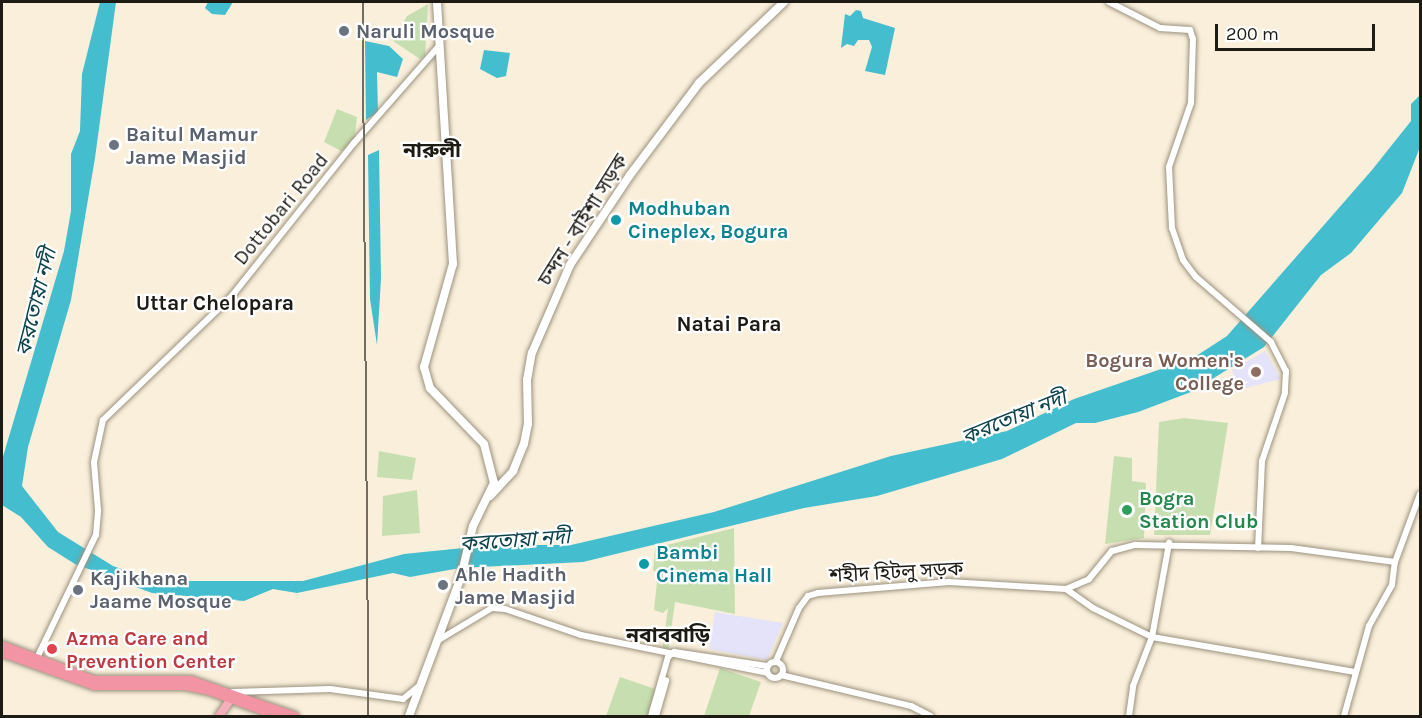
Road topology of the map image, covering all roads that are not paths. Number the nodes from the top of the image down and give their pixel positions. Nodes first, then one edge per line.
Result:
1 (437, 2) edge
2 (784, 2) edge
3 (1109, 2) edge
4 (439, 46) junction
5 (1420, 494) edge
6 (489, 496) junction
7 (1169, 543) junction
8 (1258, 548) junction
9 (1395, 562) junction
10 (1066, 589) junction
11 (1152, 637) junction
12 (437, 642) junction
13 (2, 645) edge
14 (2, 653) edge
15 (674, 655) junction
16 (776, 661) junction
17 (35, 663) junction
18 (767, 669) junction
19 (1355, 672) junction
20 (781, 675) junction
21 (418, 687) junction
22 (232, 696) junction
23 (403, 699) junction
24 (410, 713) edge
25 (219, 717) edge
26 (277, 717) edge
27 (294, 717) edge
28 (651, 717) edge
29 (656, 717) edge
30 (931, 717) edge
31 (1129, 717) edge
32 (1344, 717) edge

1 - 4 main road
2 - 6 main road, চন্দন - বাইশা সড়ক
3 - 8 street
4 - 6 main road
4 - 17 street, Dottobari Road
5 - 9 street
6 - 12 main road
7 - 8 street
7 - 10 street
7 - 11 street
8 - 9 street
9 - 19 street
10 - 11 street
10 - 16 street, শহীদ হিটলু সড়ক
11 - 19 street
11 - 31 street
12 - 15 street
12 - 21 main road
13 - 17 highway
14 - 17 highway
15 - 18 street
15 - 28 street
15 - 29 street
16 - 18 street
16 - 20 street
17 - 22 highway
18 - 20 street
19 - 32 street
20 - 30 street
21 - 23 street
21 - 24 main road
22 - 23 street
22 - 25 main road
22 - 26 highway
22 - 27 highway
23 - 24 street

